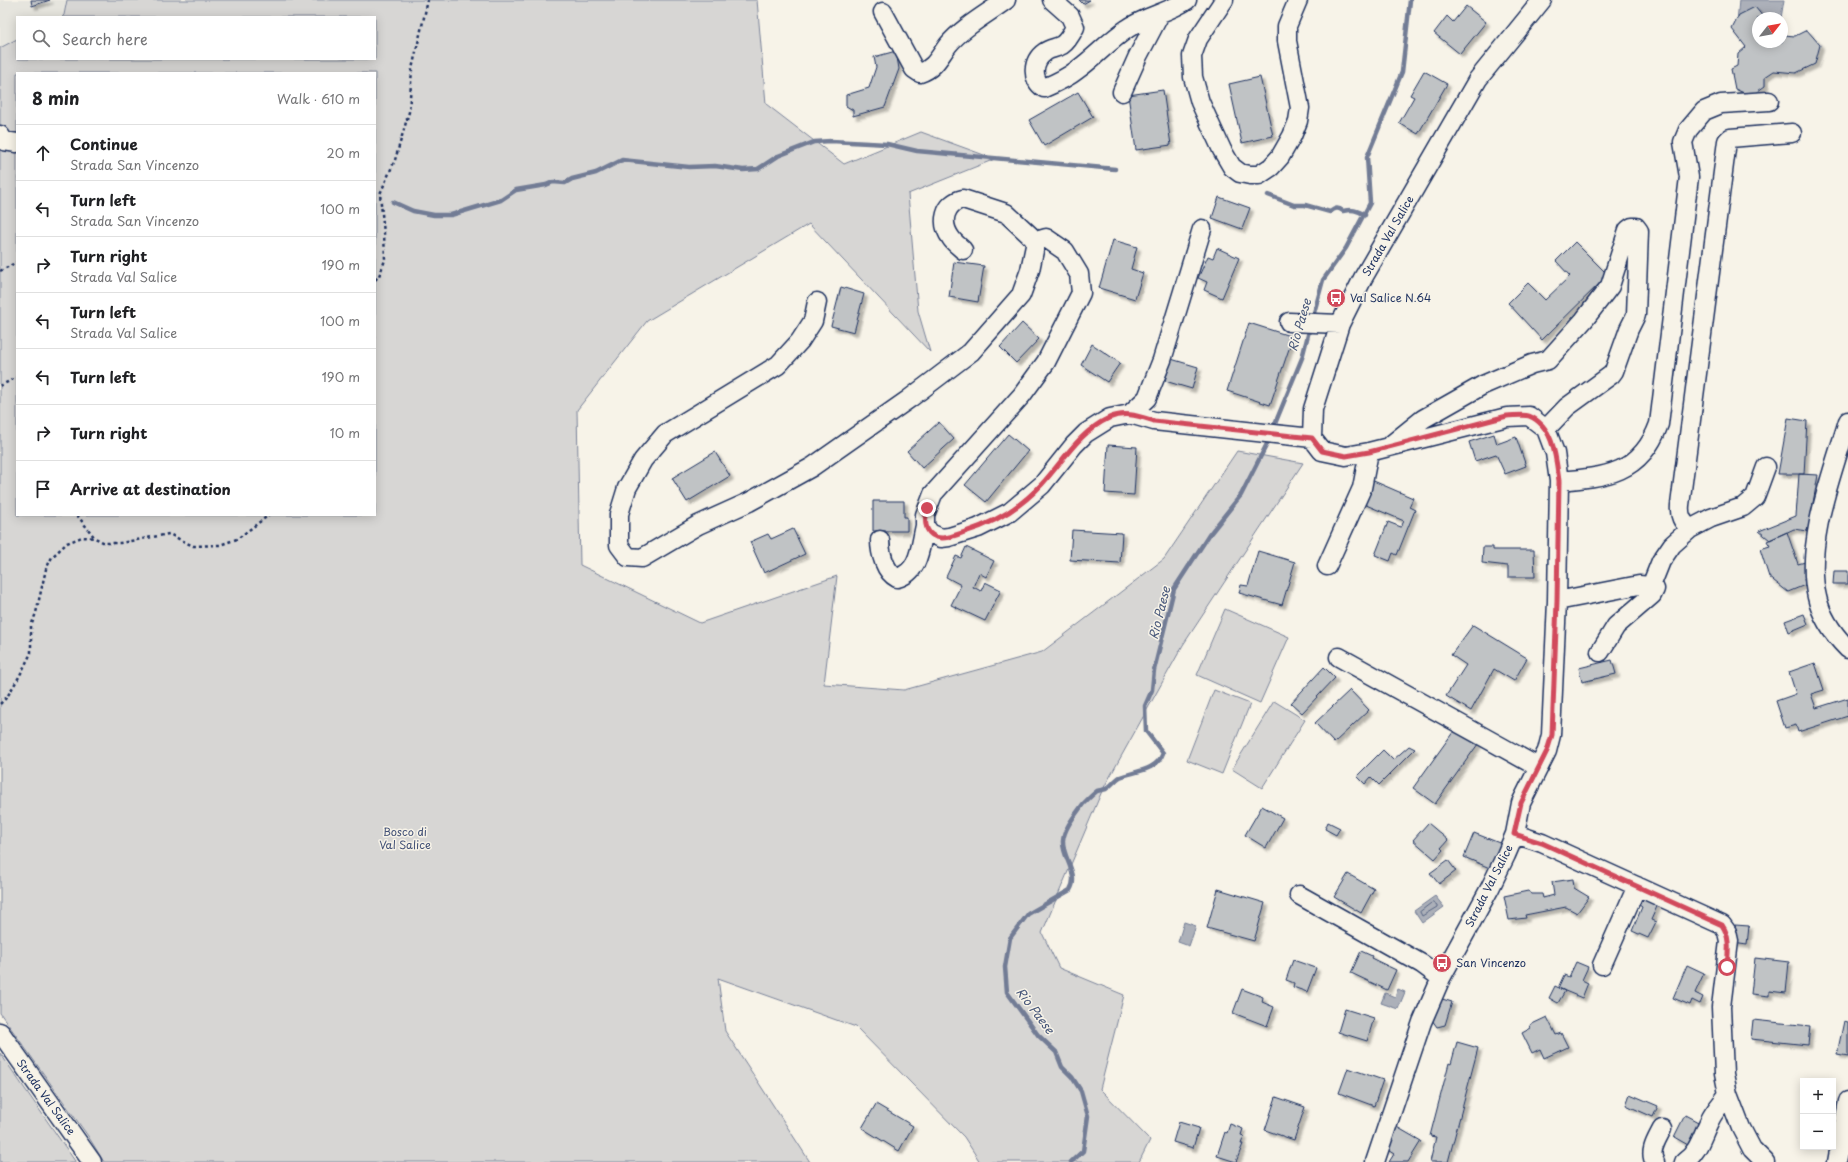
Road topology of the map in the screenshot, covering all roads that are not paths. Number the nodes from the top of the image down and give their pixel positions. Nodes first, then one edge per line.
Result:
1 (1006, 0) edge
2 (1052, 0) edge
3 (1187, 0) edge
4 (1224, 0) edge
5 (1298, 0) edge
6 (1542, 0) edge
7 (883, 12) dead end
8 (1160, 14) junction
9 (1122, 92) dead end
10 (1769, 101) dead end
11 (1792, 133) dead end
12 (0, 135) edge
13 (16, 143) edge
14 (1202, 229) dead end
15 (1036, 241) junction
16 (963, 250) dead end
17 (817, 302) dead end
18 (1302, 322) dead end
19 (1340, 324) junction
20 (1130, 414) junction
21 (1848, 421) edge
22 (1546, 429) junction
23 (1312, 438) junction
24 (1388, 448) junction
25 (1369, 452) junction
26 (1766, 467) dead end
27 (1559, 481) junction
28 (926, 526) junction
29 (1690, 529) junction
30 (880, 540) dead end
31 (1327, 566) dead end
32 (1652, 586) junction
33 (1557, 601) junction
34 (1848, 649) edge
35 (1600, 652) dead end
36 (1339, 657) dead end
37 (1538, 767) junction
38 (1514, 834) junction
39 (1637, 886) junction
40 (1299, 895) dead end
41 (1602, 965) dead end
42 (1440, 978) junction
43 (0, 1032) edge
44 (1728, 1094) junction
45 (1848, 1102) edge
46 (1662, 1129) dead end
47 (1848, 1159) edge
48 (92, 1162) edge
49 (1375, 1162) edge
50 (1655, 1162) edge
51 (1684, 1162) edge
52 (1765, 1162) edge
53 (1837, 1162) edge
54 (1844, 1162) edge

1 - 7 street
2 - 8 street
3 - 8 street
4 - 5 street
6 - 19 street, Strada Val Salice
8 - 9 street
10 - 27 street
11 - 29 street
12 - 13 street
14 - 20 street
15 - 16 street
15 - 17 street
15 - 28 street
18 - 19 street
19 - 23 street, Strada Val Salice
20 - 23 street
20 - 28 street
21 - 34 street
22 - 24 street
22 - 24 street
22 - 27 street, Strada Val Salice
23 - 25 street
24 - 25 street
25 - 31 street
26 - 29 street
27 - 33 street, Strada Val Salice
28 - 30 street
29 - 32 street
32 - 33 street
32 - 35 street
33 - 37 street, Strada Val Salice
36 - 37 street
37 - 38 street, Strada Val Salice
38 - 39 street
38 - 42 street, Strada Val Salice
39 - 41 street
39 - 44 street
40 - 42 street
42 - 49 street, Strada Val Salice
43 - 48 street, Strada Val Salice
44 - 51 street
44 - 52 street
45 - 53 street
46 - 50 street
47 - 54 street

